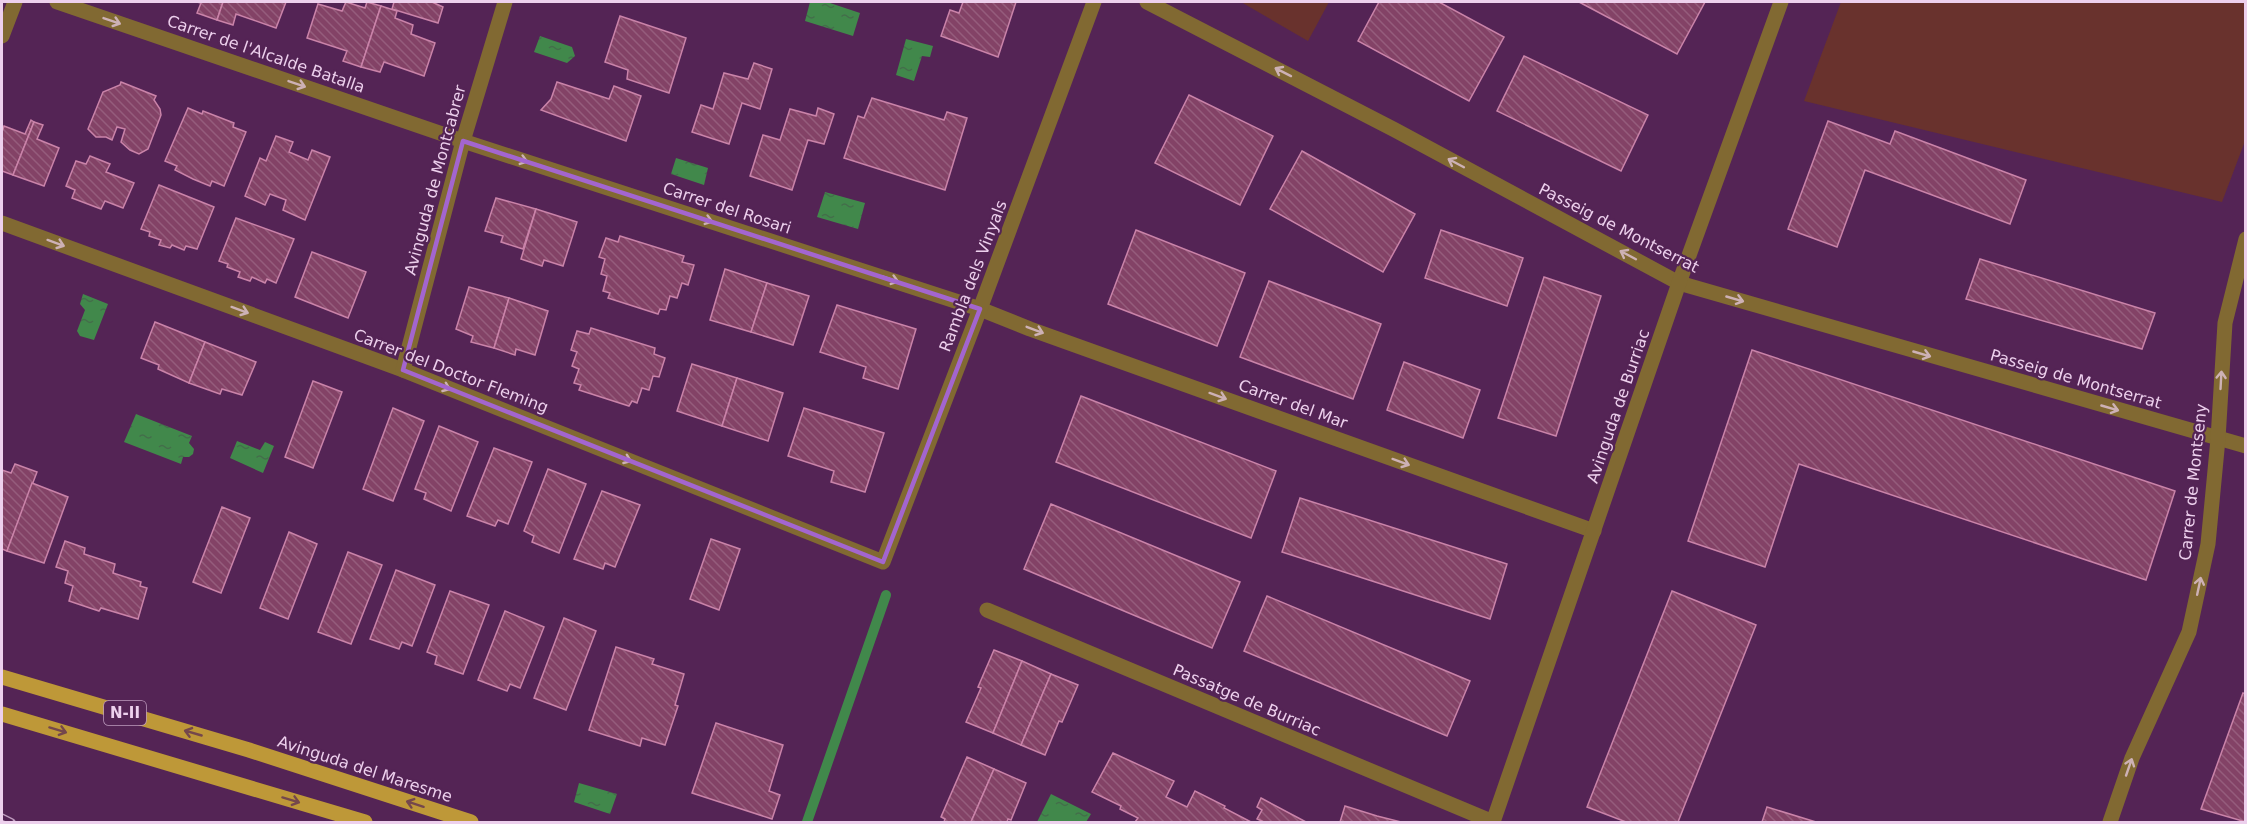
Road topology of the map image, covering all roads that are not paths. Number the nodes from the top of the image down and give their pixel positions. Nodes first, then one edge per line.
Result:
1 (15, 2) edge
2 (57, 2) edge
3 (505, 2) edge
4 (1094, 2) edge
5 (1147, 2) edge
6 (1781, 2) edge
7 (2, 36) edge
8 (463, 141) junction
9 (2, 223) edge
10 (2246, 238) edge
11 (1679, 283) junction
12 (980, 309) junction
13 (403, 370) junction
14 (2218, 439) junction
15 (2246, 446) edge
16 (1594, 531) junction
17 (883, 562) joint
18 (987, 610) dead end
19 (2, 677) edge
20 (2, 714) edge
21 (365, 822) edge
22 (471, 822) edge
23 (1493, 822) edge
24 (2110, 822) edge

1 - 7 street
2 -> 8 street, Carrer de l'Alcalde Batalla
3 - 8 street, Avinguda de Montcabrer
4 - 12 street, Rambla dels Vinyals
11 -> 5 street, Passeig de Montserrat
6 - 11 street, Avinguda de Burriac
8 -> 12 street, Carrer del Rosari
8 - 13 street, Avinguda de Montcabrer
9 -> 13 street, Carrer del Doctor Fleming
14 -> 10 street, Carrer de Montseny
11 -> 14 street, Passeig de Montserrat
11 - 16 street, Avinguda de Burriac
12 -> 16 street, Carrer del Mar
12 - 17 street, Rambla dels Vinyals
13 -> 17 street, Carrer del Doctor Fleming
14 - 15 street, Passeig de Montserrat
24 -> 14 street, Carrer de Montseny
16 - 23 street, Avinguda de Burriac
18 - 23 street, Passatge de Burriac
22 -> 19 main road, Avinguda del Maresme / N-II
20 -> 21 main road, N-II

